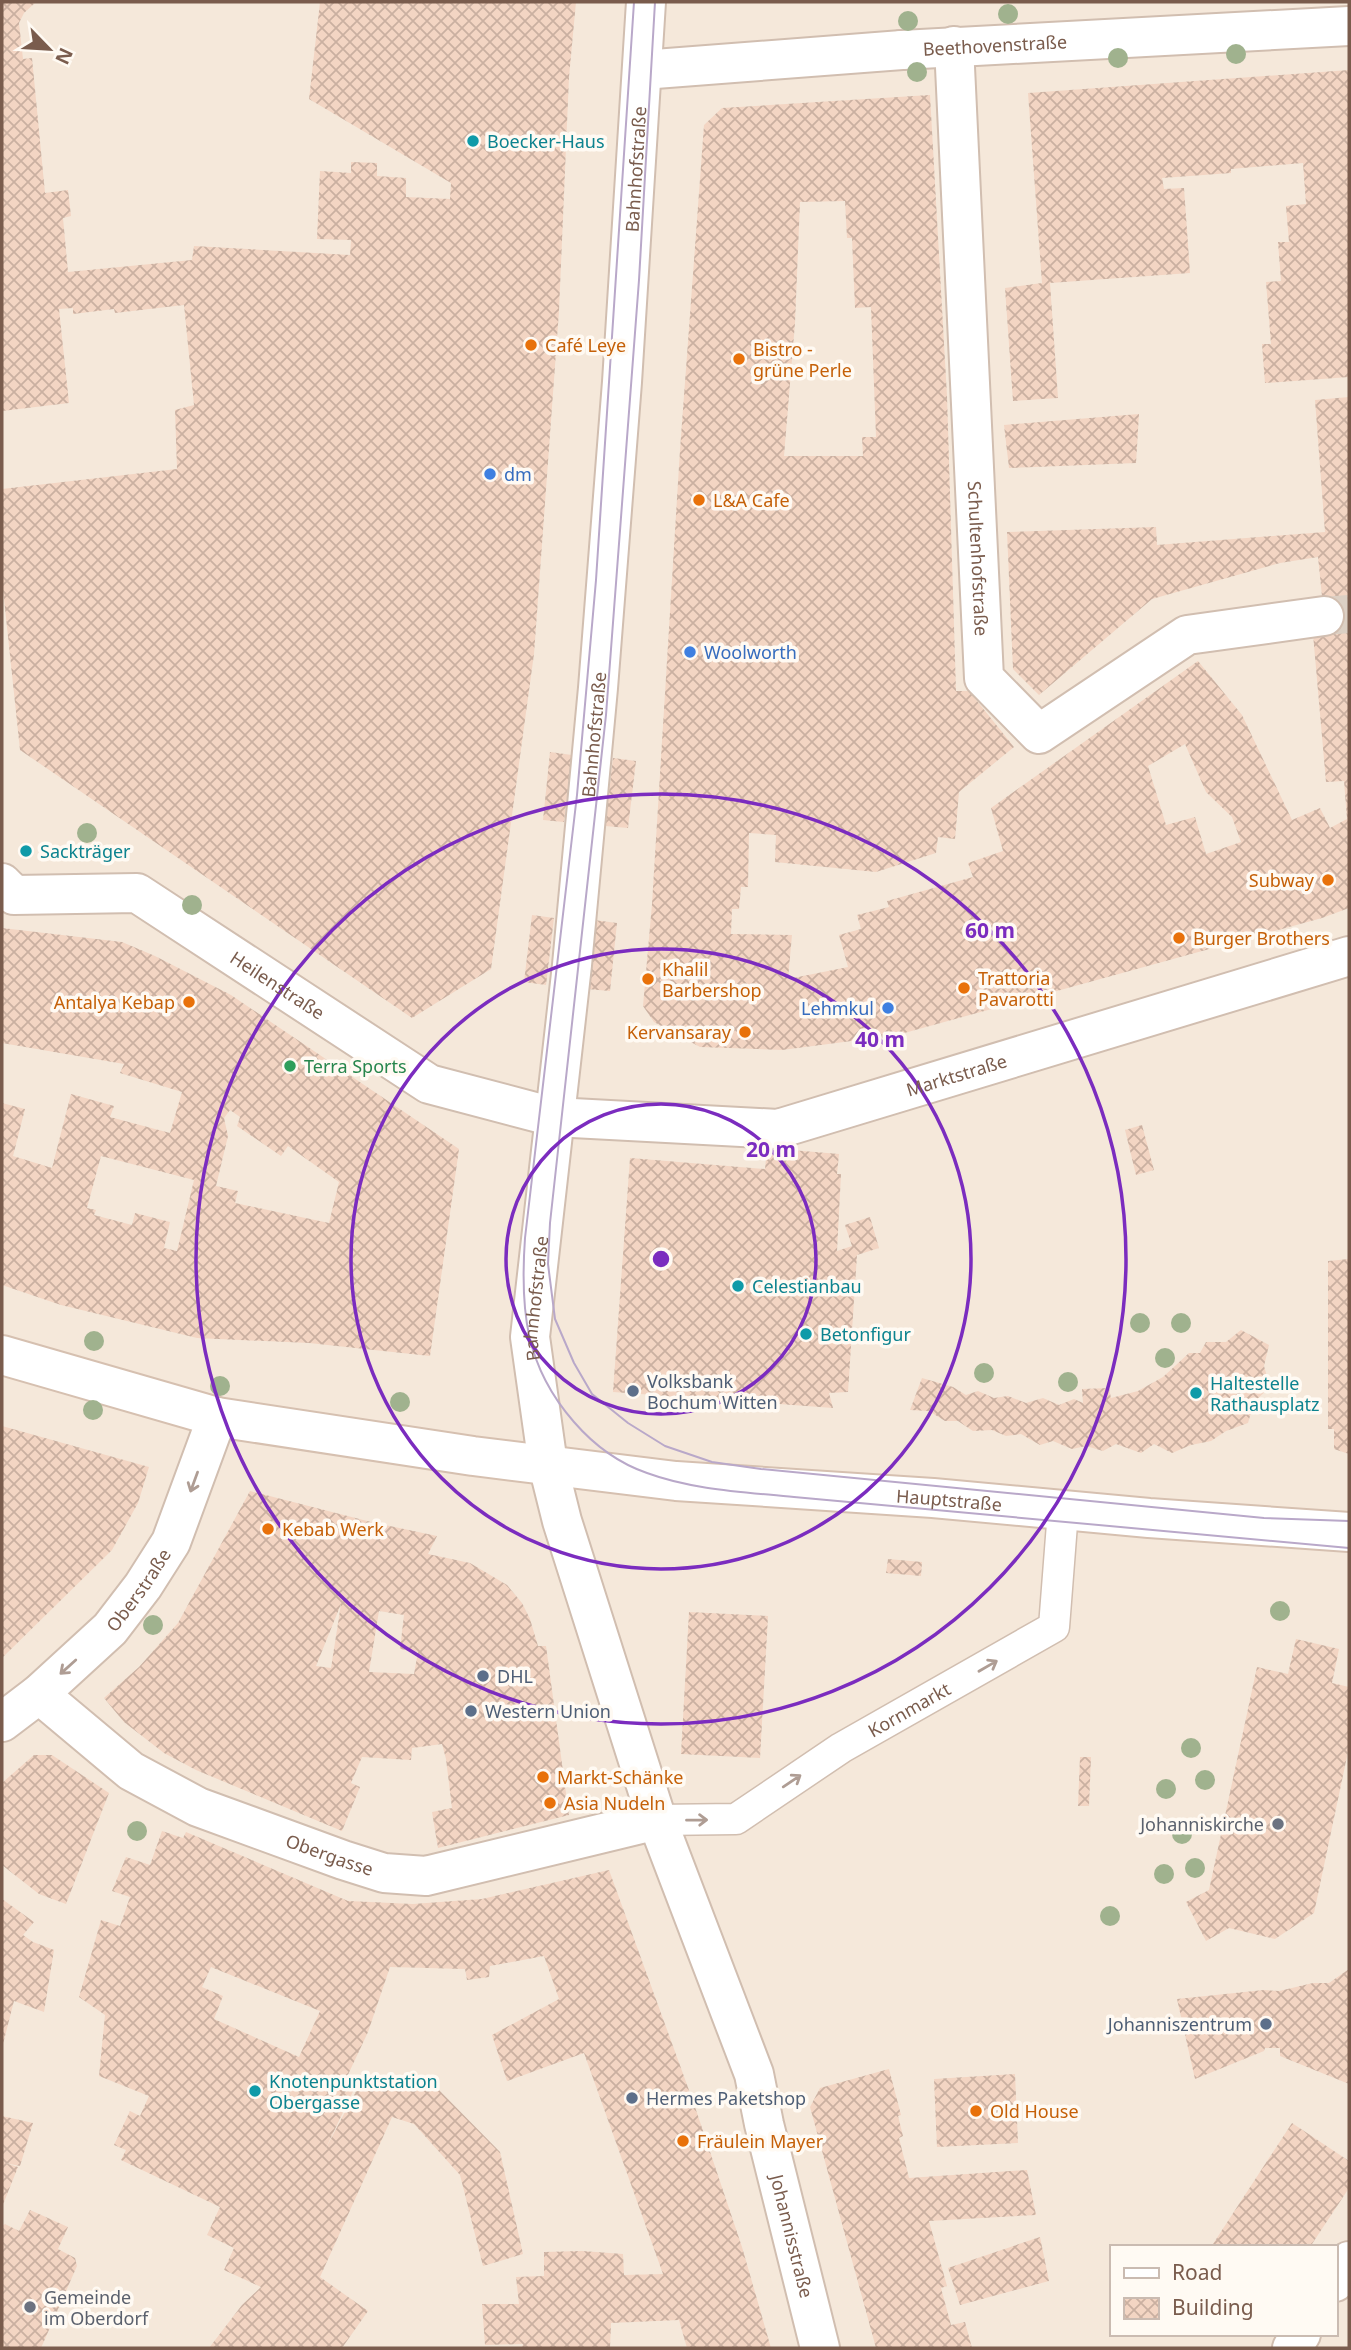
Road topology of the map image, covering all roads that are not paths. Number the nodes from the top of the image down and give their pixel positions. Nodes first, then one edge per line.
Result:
1 (646, 2) edge
2 (1349, 26) edge
3 (954, 46) junction
4 (642, 70) junction
5 (1324, 616) tunnel mouth
6 (2, 883) edge
7 (1349, 956) edge
8 (554, 1117) junction
9 (2, 1355) edge
10 (217, 1417) junction
11 (548, 1465) junction
12 (1063, 1511) junction
13 (1349, 1532) edge
14 (38, 1694) junction
15 (2, 1722) edge
16 (657, 1820) junction
17 (1349, 2261) edge
18 (1337, 2279) edge
19 (820, 2348) edge

1 - 4 street, Bahnhofstraße
2 - 3 street, Beethovenstraße
3 - 4 street, Beethovenstraße
3 - 5 street, Schultenhofstraße
4 - 8 street, Bahnhofstraße
6 - 8 street, Heilenstraße
7 - 8 street, Marktstraße
8 - 11 street, Bahnhofstraße
9 - 10 street, Hauptstraße
10 - 11 street, Hauptstraße
10 -> 14 street, Oberstraße
11 - 12 street, Hauptstraße
11 - 16 street, Bahnhofstraße
12 - 13 street, Hauptstraße
16 -> 12 lane, Kornmarkt
14 - 15 street, Oberstraße
14 - 16 street, Obergasse
16 - 19 street, Johannisstraße
17 - 18 street

